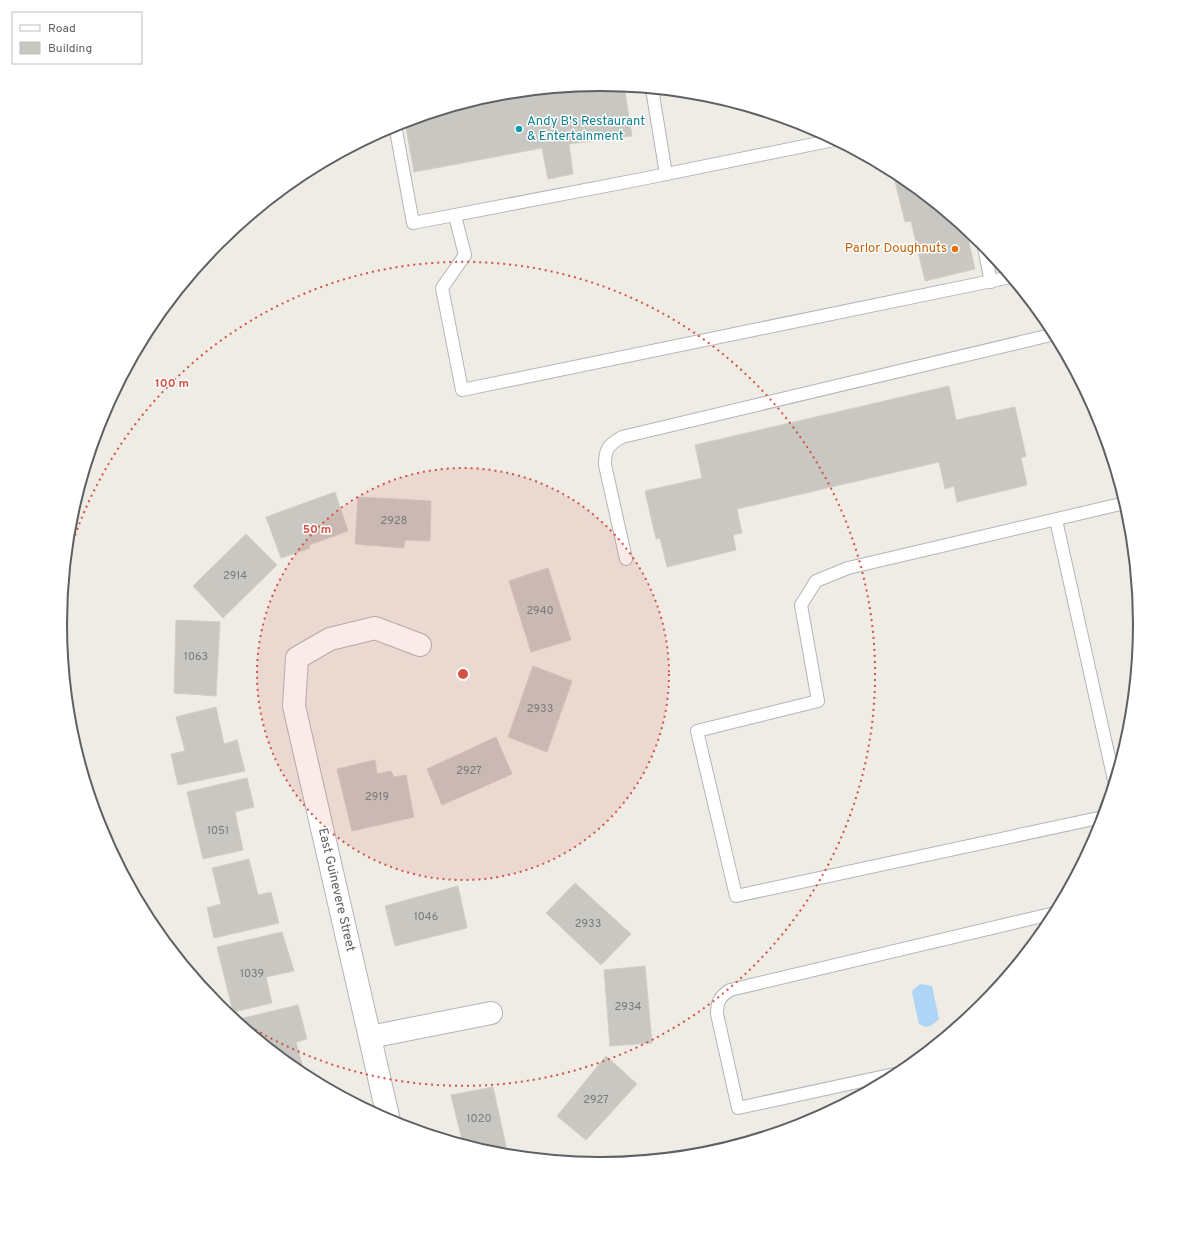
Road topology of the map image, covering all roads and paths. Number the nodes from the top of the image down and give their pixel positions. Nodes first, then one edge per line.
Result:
1 (653, 94) edge
2 (396, 132) edge
3 (826, 142) edge
4 (666, 174) junction
5 (455, 216) junction
6 (986, 256) edge
7 (1006, 279) edge
8 (991, 282) junction
9 (1048, 336) edge
10 (1120, 505) edge
11 (1056, 520) junction
12 (626, 559) dead end
13 (420, 644) dead end
14 (1112, 772) edge
15 (1096, 819) edge
16 (1046, 915) edge
17 (491, 1013) dead end
18 (370, 1037) junction
19 (880, 1077) edge
20 (387, 1112) edge

1 - 4 lane
2 - 5 lane
3 - 4 lane
4 - 5 lane
5 - 8 lane
6 - 8 lane
7 - 8 lane
9 - 12 lane
10 - 11 lane
11 - 14 lane
11 - 15 lane
13 - 18 street, East Guinevere Street
16 - 19 lane
17 - 18 street
18 - 20 street, East Guinevere Street

